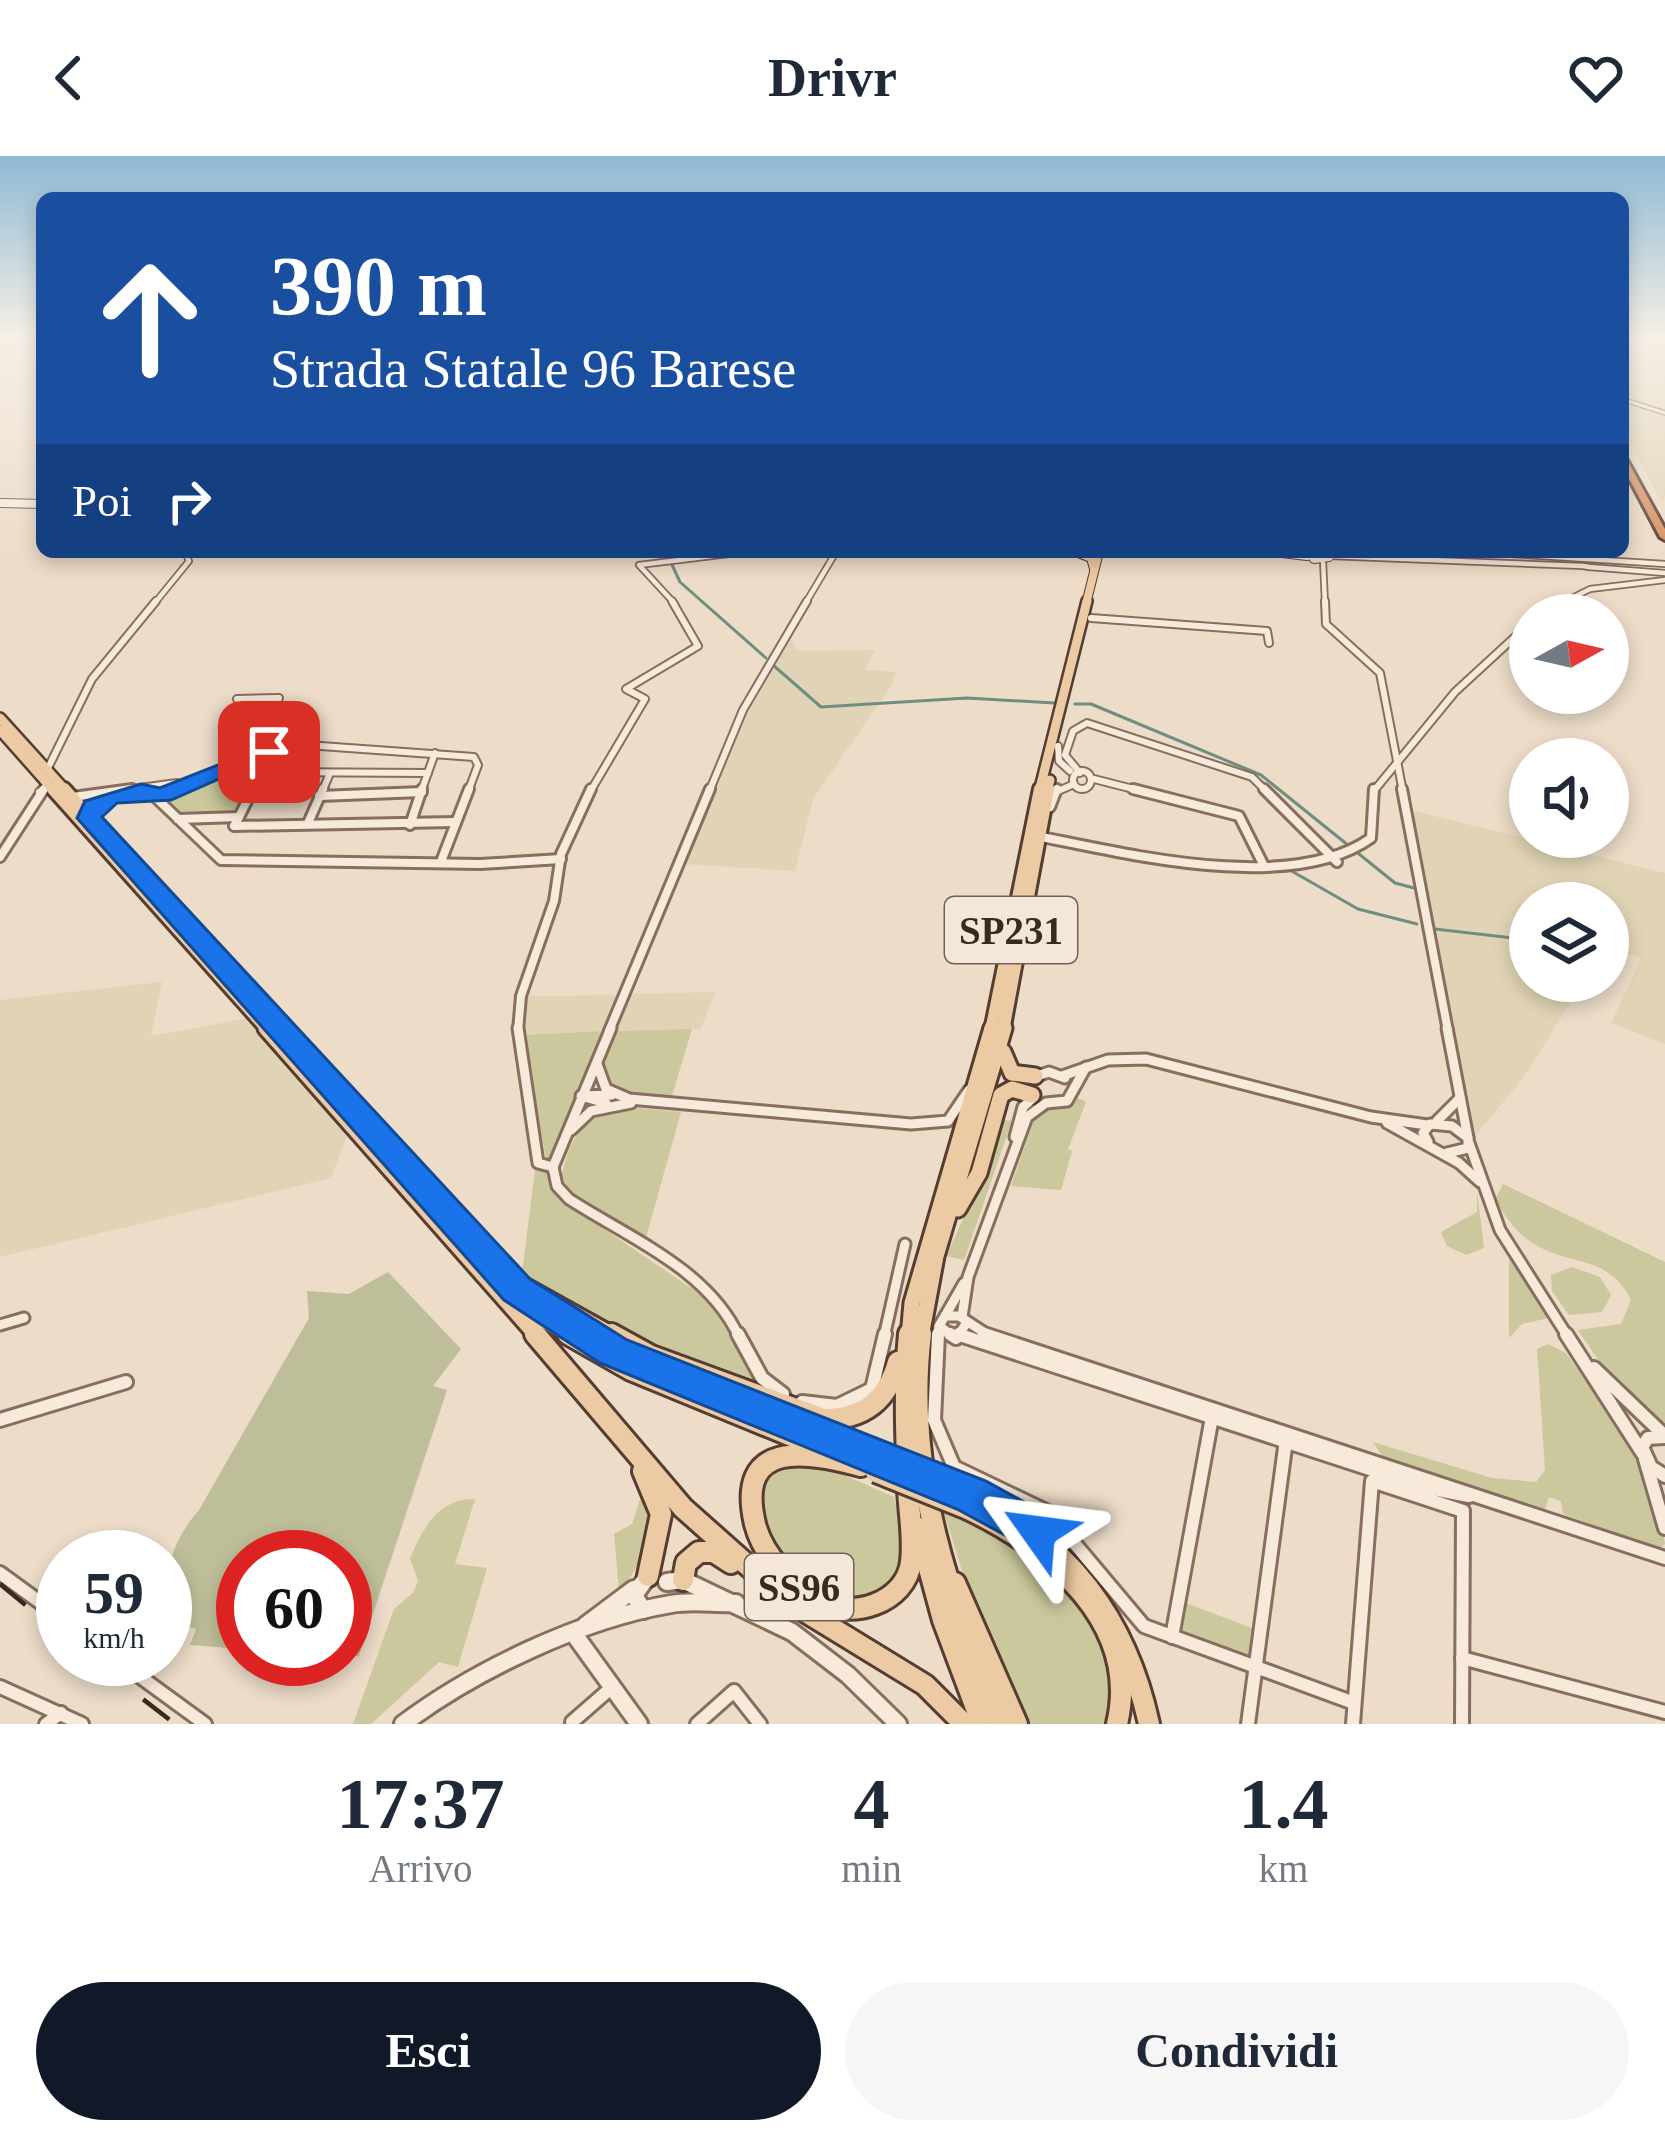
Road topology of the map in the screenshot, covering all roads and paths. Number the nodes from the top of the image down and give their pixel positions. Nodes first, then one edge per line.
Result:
1 (1629, 459) edge
2 (1629, 471) edge
3 (0, 503) edge
4 (36, 504) edge
5 (1665, 524) edge
6 (1665, 537) edge
7 (188, 558) edge
8 (696, 558) edge
9 (832, 558) edge
10 (1090, 558) edge
11 (1100, 558) edge
12 (1101, 558) edge
13 (1317, 558) edge
14 (1376, 558) edge
15 (1527, 558) edge
16 (1584, 565) junction
17 (1095, 572) junction
18 (1665, 572) edge
19 (1590, 589) junction
20 (1580, 594) edge
21 (1090, 618) junction
22 (1509, 642) edge
23 (1269, 643) dead end
24 (237, 698) dead end
25 (0, 718) edge
26 (0, 730) edge
27 (1058, 746) junction
28 (435, 753) junction
29 (1397, 760) junction
30 (245, 761) junction
31 (47, 770) junction
32 (330, 773) junction
33 (428, 773) junction
34 (1078, 774) junction
35 (1094, 778) junction
36 (1074, 784) junction
37 (50, 786) junction
38 (167, 789) junction
39 (422, 792) junction
40 (152, 794) junction
41 (68, 795) junction
42 (319, 796) junction
43 (165, 808) junction
44 (239, 817) junction
45 (1042, 817) junction
46 (89, 818) junction
47 (177, 819) junction
48 (456, 822) junction
49 (308, 823) junction
50 (410, 825) junction
51 (1037, 836) junction
52 (0, 857) edge
53 (561, 859) junction
54 (442, 860) junction
55 (1336, 862) junction
56 (1263, 866) junction
57 (1002, 1037) junction
58 (597, 1057) junction
59 (1093, 1064) junction
60 (984, 1065) junction
61 (1035, 1076) junction
62 (1062, 1076) junction
63 (1073, 1087) junction
64 (581, 1096) junction
65 (1461, 1096) junction
66 (1037, 1098) junction
67 (618, 1100) junction
68 (1371, 1117) junction
69 (911, 1124) junction
70 (1430, 1124) junction
71 (1468, 1141) junction
72 (563, 1142) junction
73 (1436, 1149) junction
74 (956, 1160) junction
75 (553, 1167) junction
76 (1481, 1183) junction
77 (945, 1231) junction
78 (905, 1244) dead end
79 (489, 1269) junction
80 (968, 1277) junction
81 (916, 1285) junction
82 (24, 1318) dead end
83 (942, 1321) junction
84 (0, 1325) edge
85 (962, 1329) junction
86 (1572, 1341) junction
87 (936, 1362) junction
88 (126, 1382) dead end
89 (600, 1411) junction
90 (1212, 1417) junction
91 (0, 1420) edge
92 (1286, 1437) junction
93 (1665, 1437) edge
94 (1644, 1456) junction
95 (915, 1464) junction
96 (872, 1466) junction
97 (1665, 1476) edge
98 (1460, 1495) junction
99 (1476, 1496) junction
100 (1420, 1498) junction
101 (970, 1502) junction
102 (933, 1526) junction
103 (1665, 1528) edge
104 (1665, 1558) edge
105 (0, 1573) edge
106 (658, 1582) junction
107 (36, 1599) edge
108 (789, 1602) junction
109 (736, 1603) junction
110 (664, 1604) junction
111 (643, 1610) junction
112 (574, 1634) junction
113 (1172, 1637) junction
114 (1462, 1658) junction
115 (1254, 1667) junction
116 (153, 1686) edge
117 (0, 1687) edge
118 (613, 1687) junction
119 (1354, 1703) junction
120 (1665, 1712) edge
121 (61, 1713) junction
122 (572, 1722) edge
123 (46, 1724) edge
124 (82, 1724) edge
125 (205, 1724) edge
126 (403, 1724) edge
127 (639, 1724) edge
128 (698, 1724) edge
129 (760, 1724) edge
130 (898, 1724) edge
131 (964, 1724) edge
132 (982, 1724) edge
133 (1003, 1724) edge
134 (1018, 1724) edge
135 (1118, 1724) edge
136 (1149, 1724) edge
137 (1248, 1724) edge
138 (1353, 1724) edge
139 (1462, 1724) edge

1 - 5 highway
2 - 6 highway
3 - 4 main road
7 - 31 street
8 - 53 street
9 - 58 street
10 - 17 main road
11 - 17 main road, SP231
12 - 21 main road, SP231
13 - 29 street
14 - 16 street
15 - 16 street
16 - 18 street
16 - 19 street
17 - 60 main road, SP231
18 - 19 street
19 - 20 street
21 - 23 street
21 - 27 main road, SP231
22 - 29 street
24 - 30 street
25 - 31 main road, SS96
26 - 37 main road, SS96
27 - 34 street
27 - 45 main road, SP231
28 - 30 street
28 - 33 street
28 - 48 street
29 - 55 street
29 - 65 street
30 - 38 street
31 - 41 main road, SS96
32 - 33 street
32 - 42 street
32 - 44 street
33 - 39 street
34 - 35 street
34 - 36 street
34 - 55 street
35 - 36 street
35 - 56 street
36 - 45 street
37 - 52 street
37 - 79 main road, SS96
38 - 40 street
38 - 41 street
38 - 43 street
39 - 42 street
39 - 50 street
40 - 43 street
40 - 46 street
41 - 46 main road, SS96
42 - 49 street
43 - 47 street
44 - 47 street
44 - 49 street
45 - 51 main road, SP231
46 - 79 main road, SS96
47 - 54 street
48 - 50 street
48 - 54 street
49 - 50 street
51 - 56 street
51 - 57 main road, SP231
53 - 54 street
53 - 75 street
55 - 56 street
57 - 61 main road
57 - 77 main road, SP231
58 - 64 street
58 - 67 street
59 - 62 street
59 - 63 street
59 - 68 street
60 - 69 street
60 - 74 main road, SP231
61 - 62 street
61 - 66 street
62 - 63 street
63 - 66 street
64 - 67 street
64 - 72 street
65 - 70 street
65 - 71 street
66 - 77 main road
66 - 80 street
67 - 69 street
67 - 72 street
68 - 70 street
68 - 73 street
69 - 74 street
70 - 71 street
70 - 73 street
71 - 73 street
71 - 76 street
72 - 75 street
73 - 76 street
74 - 81 main road, SP231
75 - 78 street
76 - 86 street
77 - 95 main road, SP231
79 - 81 main road, SP231
79 - 89 main road, SS96
79 - 96 main road, SS96
80 - 83 street
80 - 85 street
81 - 95 main road, SP231
82 - 84 street
83 - 85 street
83 - 85 street
83 - 87 street
85 - 87 street
85 - 90 street
85 - 92 street
86 - 93 street
86 - 94 street
87 - 113 street
88 - 91 street
89 - 106 main road
89 - 108 main road, SS96
90 - 92 street
90 - 113 street
92 - 98 street
92 - 99 street
92 - 115 street
93 - 94 street
94 - 97 street
94 - 103 street
95 - 96 main road, SS96
95 - 102 main road
95 - 132 main road
96 - 101 main road, SS96, bridge
98 - 99 street
98 - 100 street
99 - 104 street
100 - 114 street
100 - 119 street
101 - 135 main road, SS96
101 - 136 main road, SS96
102 - 133 main road
102 - 134 main road
105 - 107 street
106 - 108 main road
106 - 109 street
106 - 110 street
106 - 111 street
106 - 112 street
108 - 131 main road, SS96
109 - 110 street
109 - 130 street
110 - 111 street
111 - 112 street
112 - 118 street
112 - 126 street
113 - 115 street
114 - 120 street
114 - 139 street
115 - 119 street
115 - 137 street
116 - 125 street
117 - 121 street
118 - 122 street
118 - 127 street
119 - 138 street
121 - 123 street
121 - 124 street
128 - 129 street

